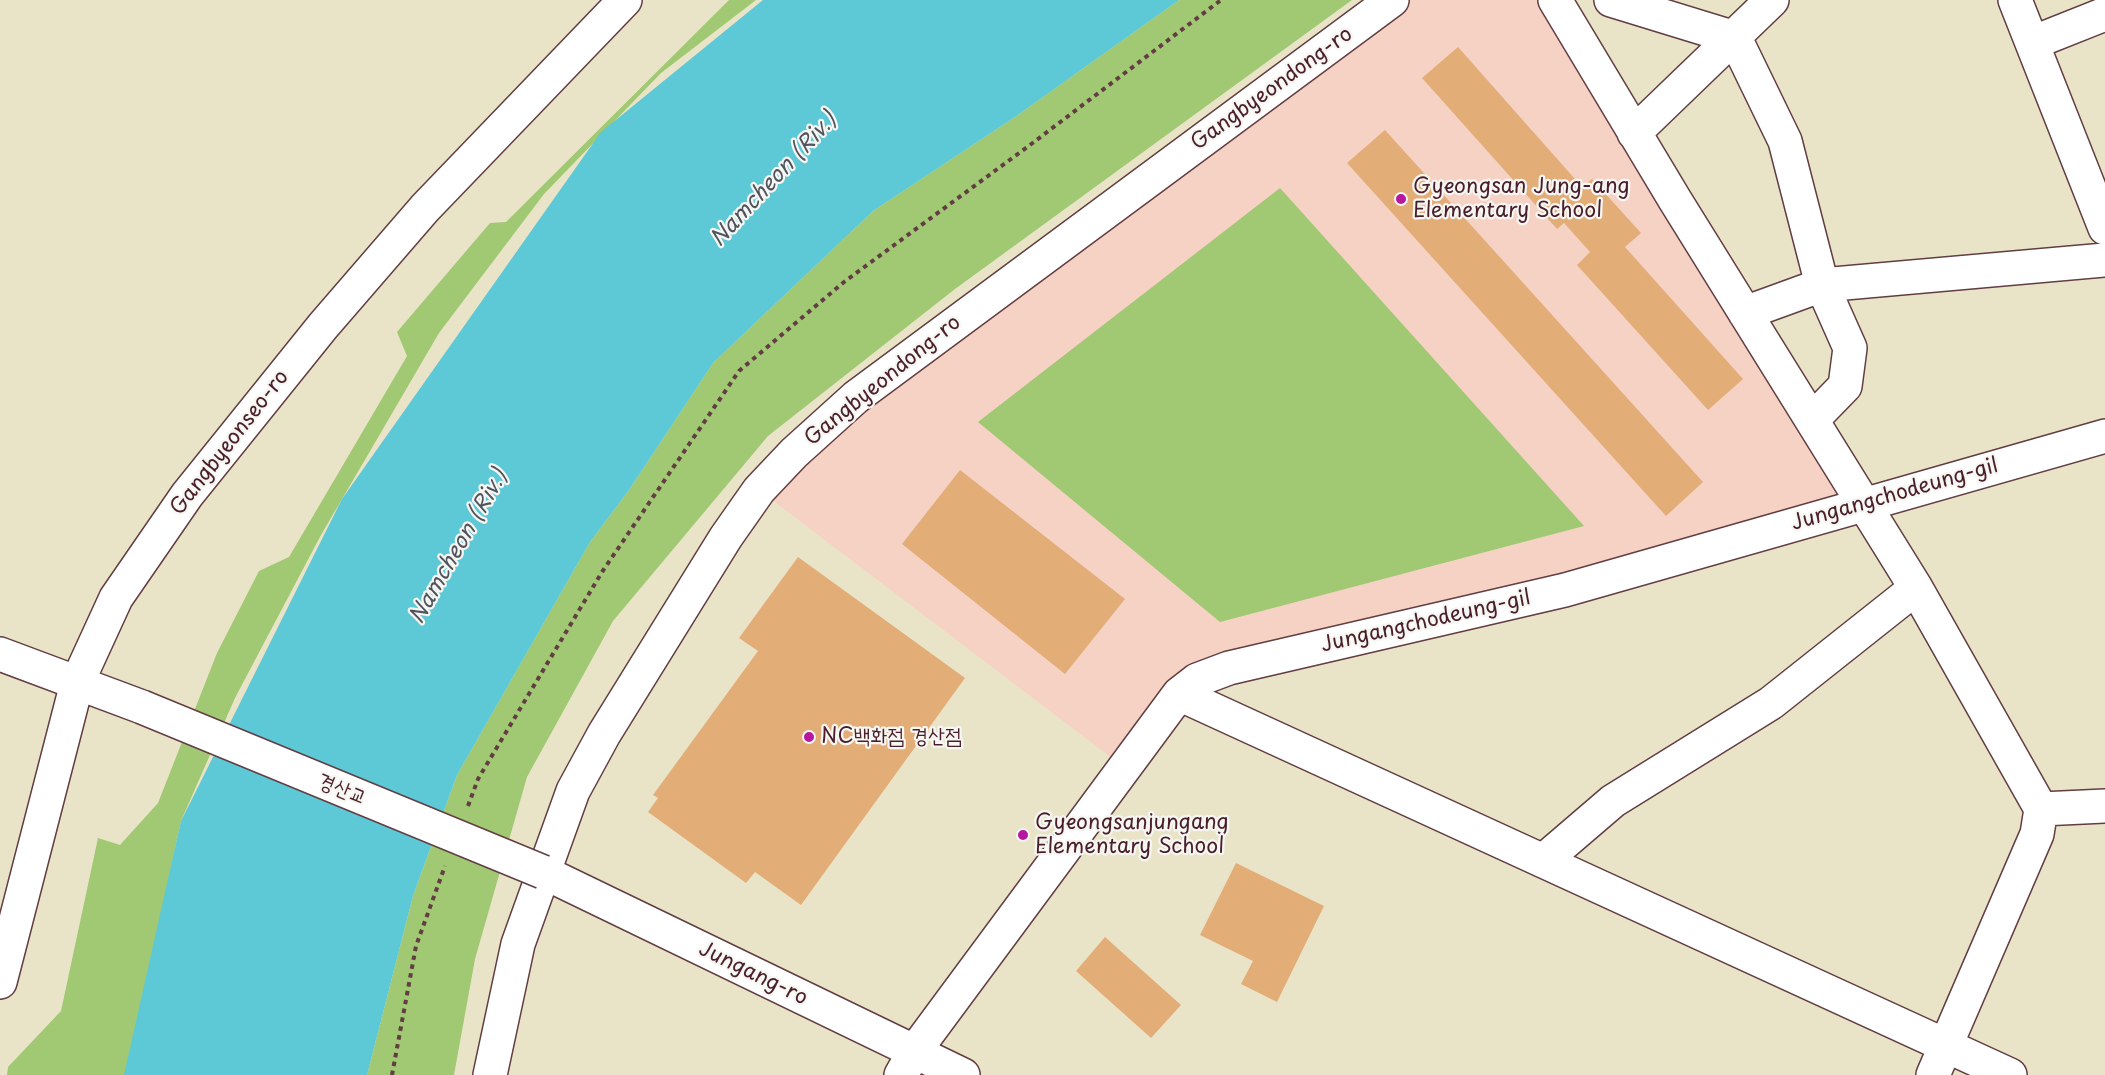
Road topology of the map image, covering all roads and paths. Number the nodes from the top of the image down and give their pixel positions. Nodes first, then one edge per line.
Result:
1 (1392, 0) edge
2 (1555, 0) edge
3 (1611, 0) edge
4 (1772, 0) edge
5 (2015, 0) edge
6 (622, 1) edge
7 (2105, 14) edge
8 (1734, 38) junction
9 (2032, 43) junction
10 (1634, 133) junction
11 (2105, 228) edge
12 (2105, 260) edge
13 (1822, 285) junction
14 (1745, 313) junction
15 (1812, 420) junction
16 (2105, 436) edge
17 (1864, 504) junction
18 (1916, 588) junction
19 (0, 654) edge
20 (77, 683) junction
21 (1179, 694) junction
22 (2105, 806) edge
23 (2041, 808) junction
24 (1543, 861) junction
25 (543, 872) junction
26 (0, 982) edge
27 (1940, 1061) edge
28 (908, 1064) edge
29 (490, 1075) edge
30 (963, 1075) edge
31 (2010, 1075) edge

1 - 25 street, Gangbyeondong-ro
2 - 10 street
3 - 8 street
4 - 8 street
5 - 9 street
6 - 20 street, Gangbyeonseo-ro
7 - 9 street
8 - 10 street
8 - 13 street
9 - 11 street
10 - 14 street
12 - 13 street
13 - 14 street
13 - 15 street
14 - 15 street
15 - 17 street
16 - 17 street, Jungangchodeung-gil
17 - 18 street
17 - 21 street, Jungangchodeung-gil
18 - 23 street
18 - 24 street
19 - 20 street
20 - 25 street, 경산교, bridge
20 - 26 street, Gangbyeonseo-ro
21 - 24 street
21 - 28 street, Jungangchodeung-gil
22 - 23 street
23 - 27 street
24 - 27 street
25 - 28 street, Jungang-ro
25 - 29 street, Gangbyeondong-ro
27 - 31 street
28 - 30 street, Jungang-ro

